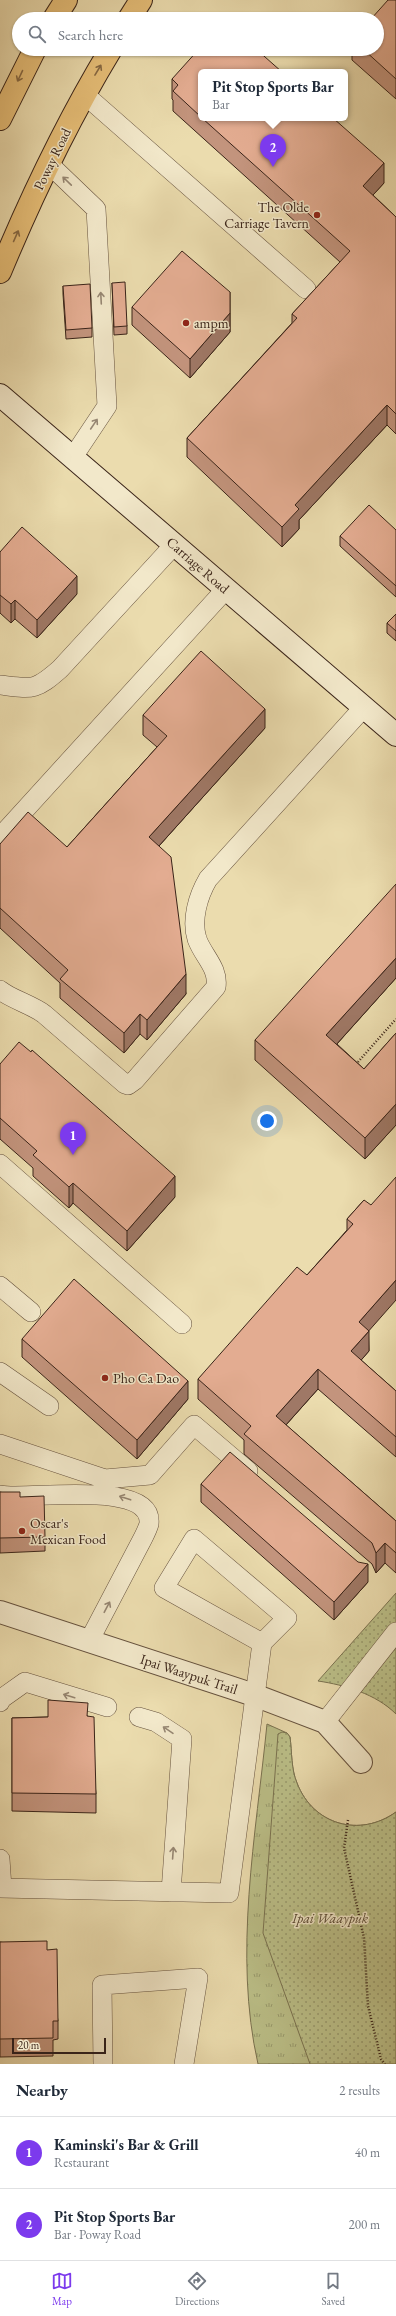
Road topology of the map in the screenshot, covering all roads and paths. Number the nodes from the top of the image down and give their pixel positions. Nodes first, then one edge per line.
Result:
1 (66, 0) edge
2 (141, 0) edge
3 (58, 12) edge
4 (133, 12) edge
5 (32, 56) edge
6 (107, 56) edge
7 (84, 94) junction
8 (0, 119) edge
9 (49, 164) junction
10 (0, 272) edge
11 (306, 289) dead end
12 (0, 395) edge
13 (73, 457) junction
14 (174, 544) junction
15 (226, 589) junction
16 (0, 685) edge
17 (364, 707) junction
18 (396, 735) edge
19 (0, 837) edge
20 (2, 993) edge
21 (396, 1019) edge
22 (358, 1062) edge
23 (0, 1164) edge
24 (0, 1286) edge
25 (31, 1312) dead end
26 (182, 1324) dead end
27 (0, 1372) edge
28 (49, 1406) dead end
29 (0, 1444) edge
30 (259, 1480) edge
31 (0, 1495) edge
32 (0, 1612) edge
33 (396, 1632) edge
34 (89, 1641) junction
35 (262, 1643) junction
36 (254, 1695) junction
37 (0, 1702) edge
38 (107, 1707) dead end
39 (138, 1717) dead end
40 (325, 1722) junction
41 (361, 1762) dead end
42 (348, 1820) dead end
43 (0, 1859) edge
44 (1, 1888) edge
45 (171, 1892) junction
46 (103, 2064) edge
47 (184, 2064) edge
48 (385, 2064) edge

1 - 3 main road
2 - 4 main road
5 -> 8 main road
7 -> 6 main road, Poway Road
7 - 9 main road, Poway Road
7 - 11 lane
10 -> 9 main road, Poway Road
13 -> 9 lane
12 - 13 street, Carriage Road
13 - 14 street, Carriage Road
14 - 15 street, Carriage Road
14 - 16 lane
15 - 17 street, Carriage Road
15 - 19 lane
17 - 18 street, Carriage Road
17 - 20 lane
21 - 22 path
23 - 26 lane
24 - 25 lane
27 - 28 lane
29 - 30 lane
34 -> 31 lane
32 - 34 street, Ipai Waaypuk Trail
33 - 40 lane
34 - 36 street, Ipai Waaypuk Trail
35 - 35 lane
35 - 36 lane
36 - 40 street, Ipai Waaypuk Trail
36 - 45 lane
38 -> 37 lane
45 -> 39 lane
40 - 41 street, Ipai Waaypuk Trail
42 - 48 path
43 - 44 lane
44 - 45 lane
46 - 47 lane

